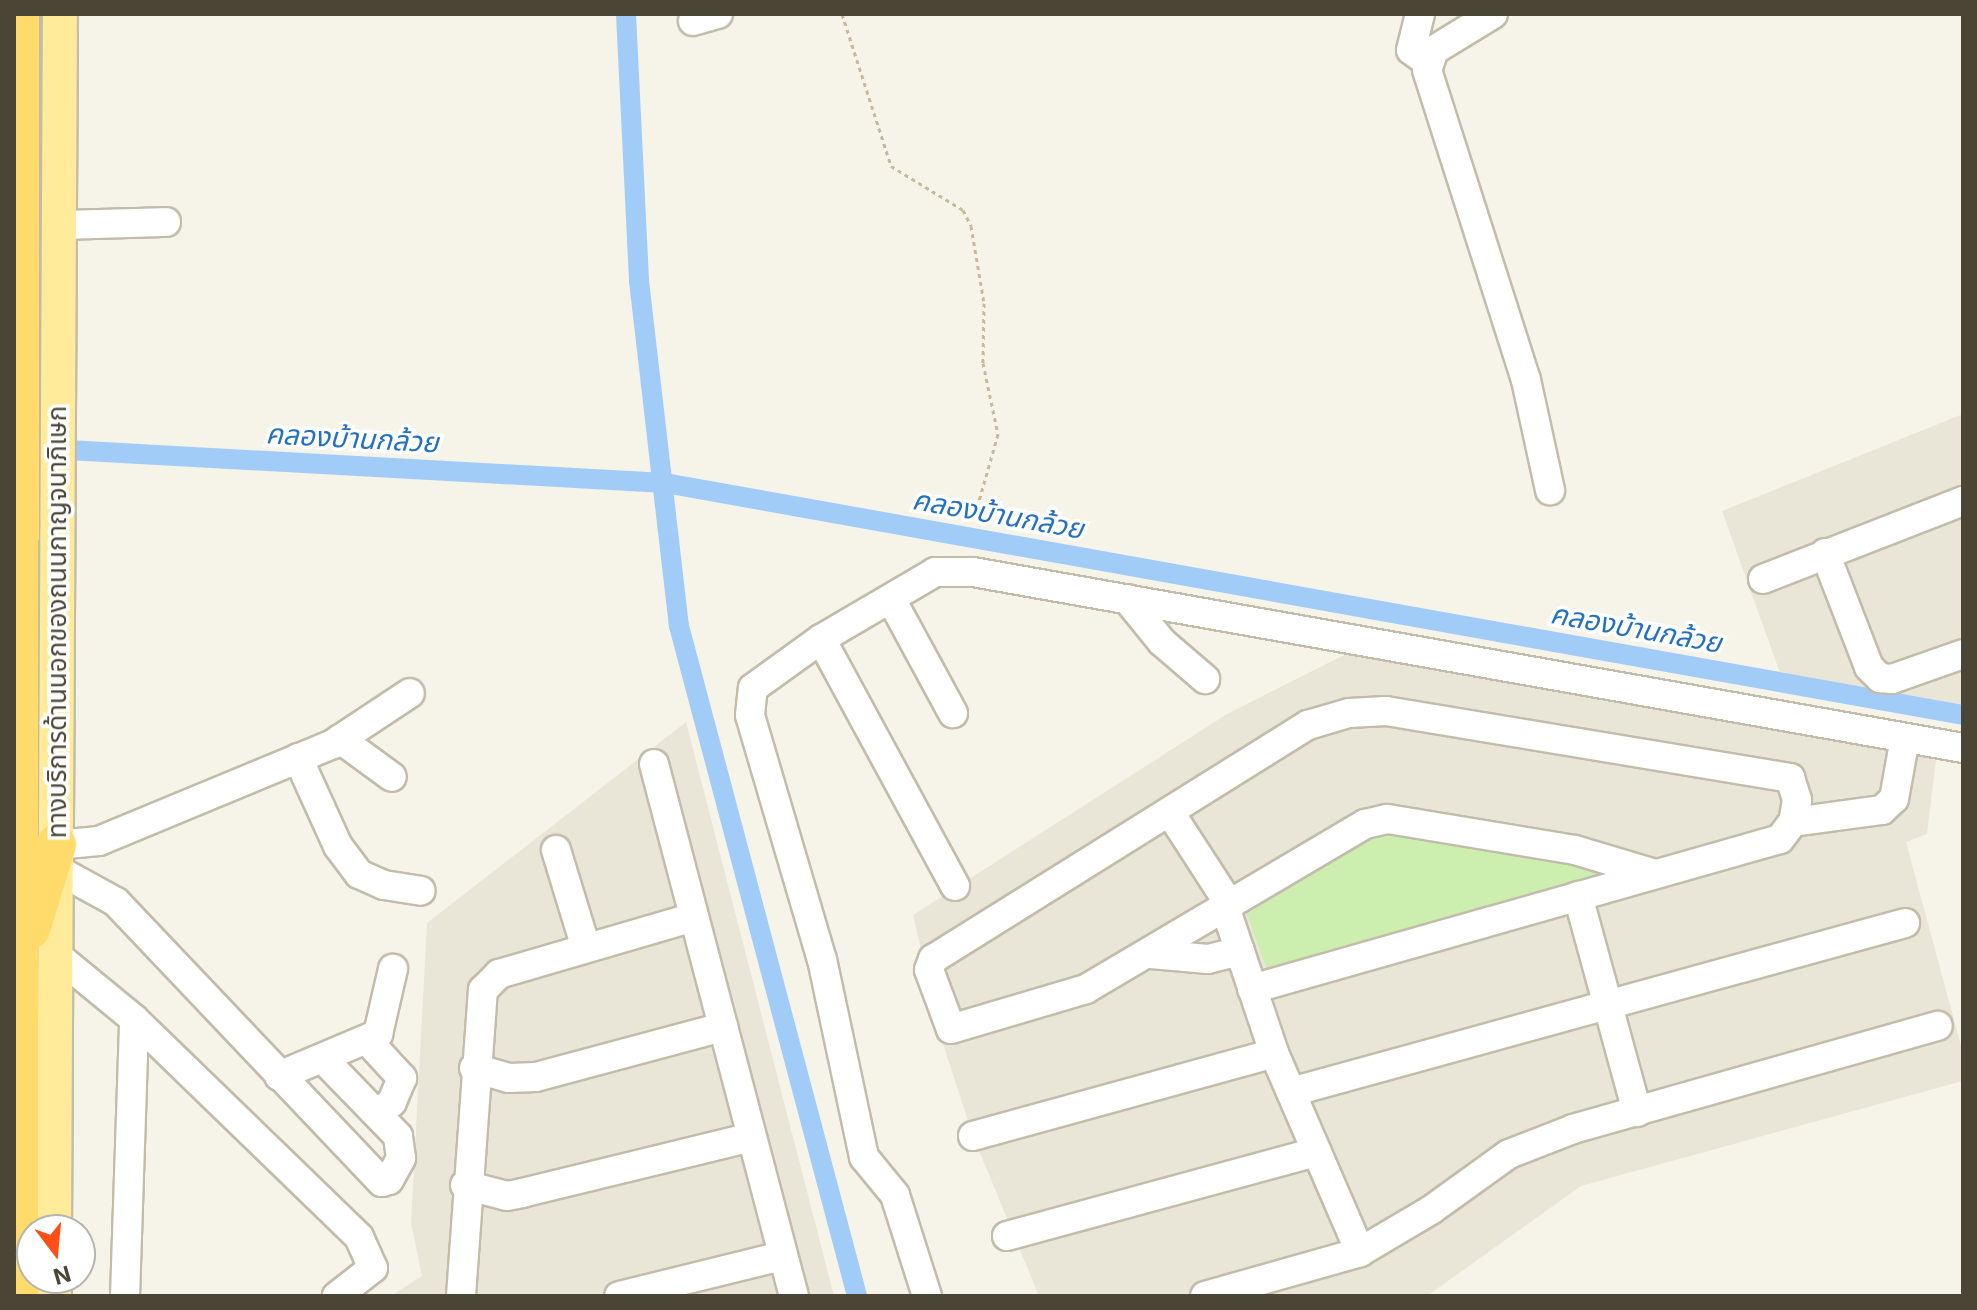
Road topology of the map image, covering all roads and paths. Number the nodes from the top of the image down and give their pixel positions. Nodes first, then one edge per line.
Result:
1 (19, 14) edge
2 (60, 14) edge
3 (842, 14) edge
4 (1420, 14) edge
5 (1493, 14) edge
6 (1426, 61) junction
7 (166, 222) dead end
8 (59, 225) junction
9 (1550, 490) dead end
10 (1963, 501) edge
11 (974, 518) dead end
12 (1825, 553) junction
13 (1763, 579) dead end
14 (891, 599) junction
15 (1127, 599) junction
16 (821, 639) junction
17 (1963, 654) edge
18 (1205, 679) dead end
19 (410, 693) dead end
20 (953, 713) dead end
21 (1905, 738) junction
22 (340, 739) junction
23 (1963, 748) edge
24 (298, 758) junction
25 (654, 764) dead end
26 (392, 777) dead end
27 (1171, 814) junction
28 (1793, 822) junction
29 (556, 850) dead end
30 (56, 857) junction
31 (1655, 874) junction
32 (955, 886) dead end
33 (421, 891) dead end
34 (1578, 896) junction
35 (1226, 904) junction
36 (694, 917) junction
37 (1905, 923) dead end
38 (586, 948) junction
39 (1240, 951) junction
40 (55, 954) junction
41 (1151, 954) junction
42 (18, 969) junction
43 (393, 969) dead end
44 (1252, 989) junction
45 (1607, 1006) junction
46 (134, 1019) junction
47 (1938, 1026) dead end
48 (723, 1027) junction
49 (367, 1040) junction
50 (1274, 1053) junction
51 (323, 1059) junction
52 (474, 1068) junction
53 (279, 1076) junction
54 (1291, 1092) junction
55 (1637, 1112) junction
56 (377, 1114) junction
57 (973, 1136) dead end
58 (751, 1137) junction
59 (1317, 1152) junction
60 (465, 1185) junction
61 (54, 1214) edge
62 (1007, 1236) dead end
63 (1360, 1252) junction
64 (782, 1256) junction
65 (18, 1296) edge
66 (125, 1296) edge
67 (337, 1296) edge
68 (461, 1296) edge
69 (619, 1296) edge
70 (794, 1296) edge
71 (927, 1296) edge
72 (1205, 1296) edge

1 - 42 highway
2 - 8 main road, ทางบริการด้านนอกของถนนกาญจนาภิเษก
3 - 11 path
4 - 6 street
5 - 6 street
6 - 9 street
7 - 8 street
8 - 30 main road, ทางบริการด้านนอกของถนนกาญจนาภิเษก
10 - 12 street
12 - 13 street
12 - 17 street
14 - 15 street
14 - 16 street
14 - 20 street
15 - 18 street
15 - 21 street
16 - 32 street
16 - 71 street
19 - 22 street
21 - 23 street
21 - 28 street
22 - 24 street
22 - 26 street
24 - 30 street
24 - 33 street
25 - 36 street
27 - 28 street
27 - 35 street
27 - 41 street
28 - 31 street
29 - 38 street
30 - 40 main road, ทางบริการด้านนอกของถนนกาญจนาภิเษก
30 - 42 highway
30 - 53 street
31 - 34 street
31 - 35 street
34 - 44 street
34 - 45 street
35 - 39 street
35 - 41 street
36 - 38 street
36 - 48 street
37 - 45 street
38 - 52 street
39 - 41 street
39 - 44 street
40 - 46 street
40 - 61 main road, ทางบริการด้านนอกของถนนกาญจนาภิเษก
42 - 65 highway
43 - 49 street
44 - 50 street
45 - 54 street
45 - 55 street
46 - 66 street
46 - 67 street
47 - 55 street
48 - 52 street
48 - 58 street
49 - 51 street
49 - 56 street
50 - 54 street
50 - 57 street
51 - 53 street
51 - 56 street
52 - 60 street
53 - 56 street
54 - 59 street
55 - 63 street
58 - 60 street
58 - 64 street
59 - 62 street
59 - 63 street
60 - 68 street
63 - 72 street
64 - 69 street
64 - 70 street

